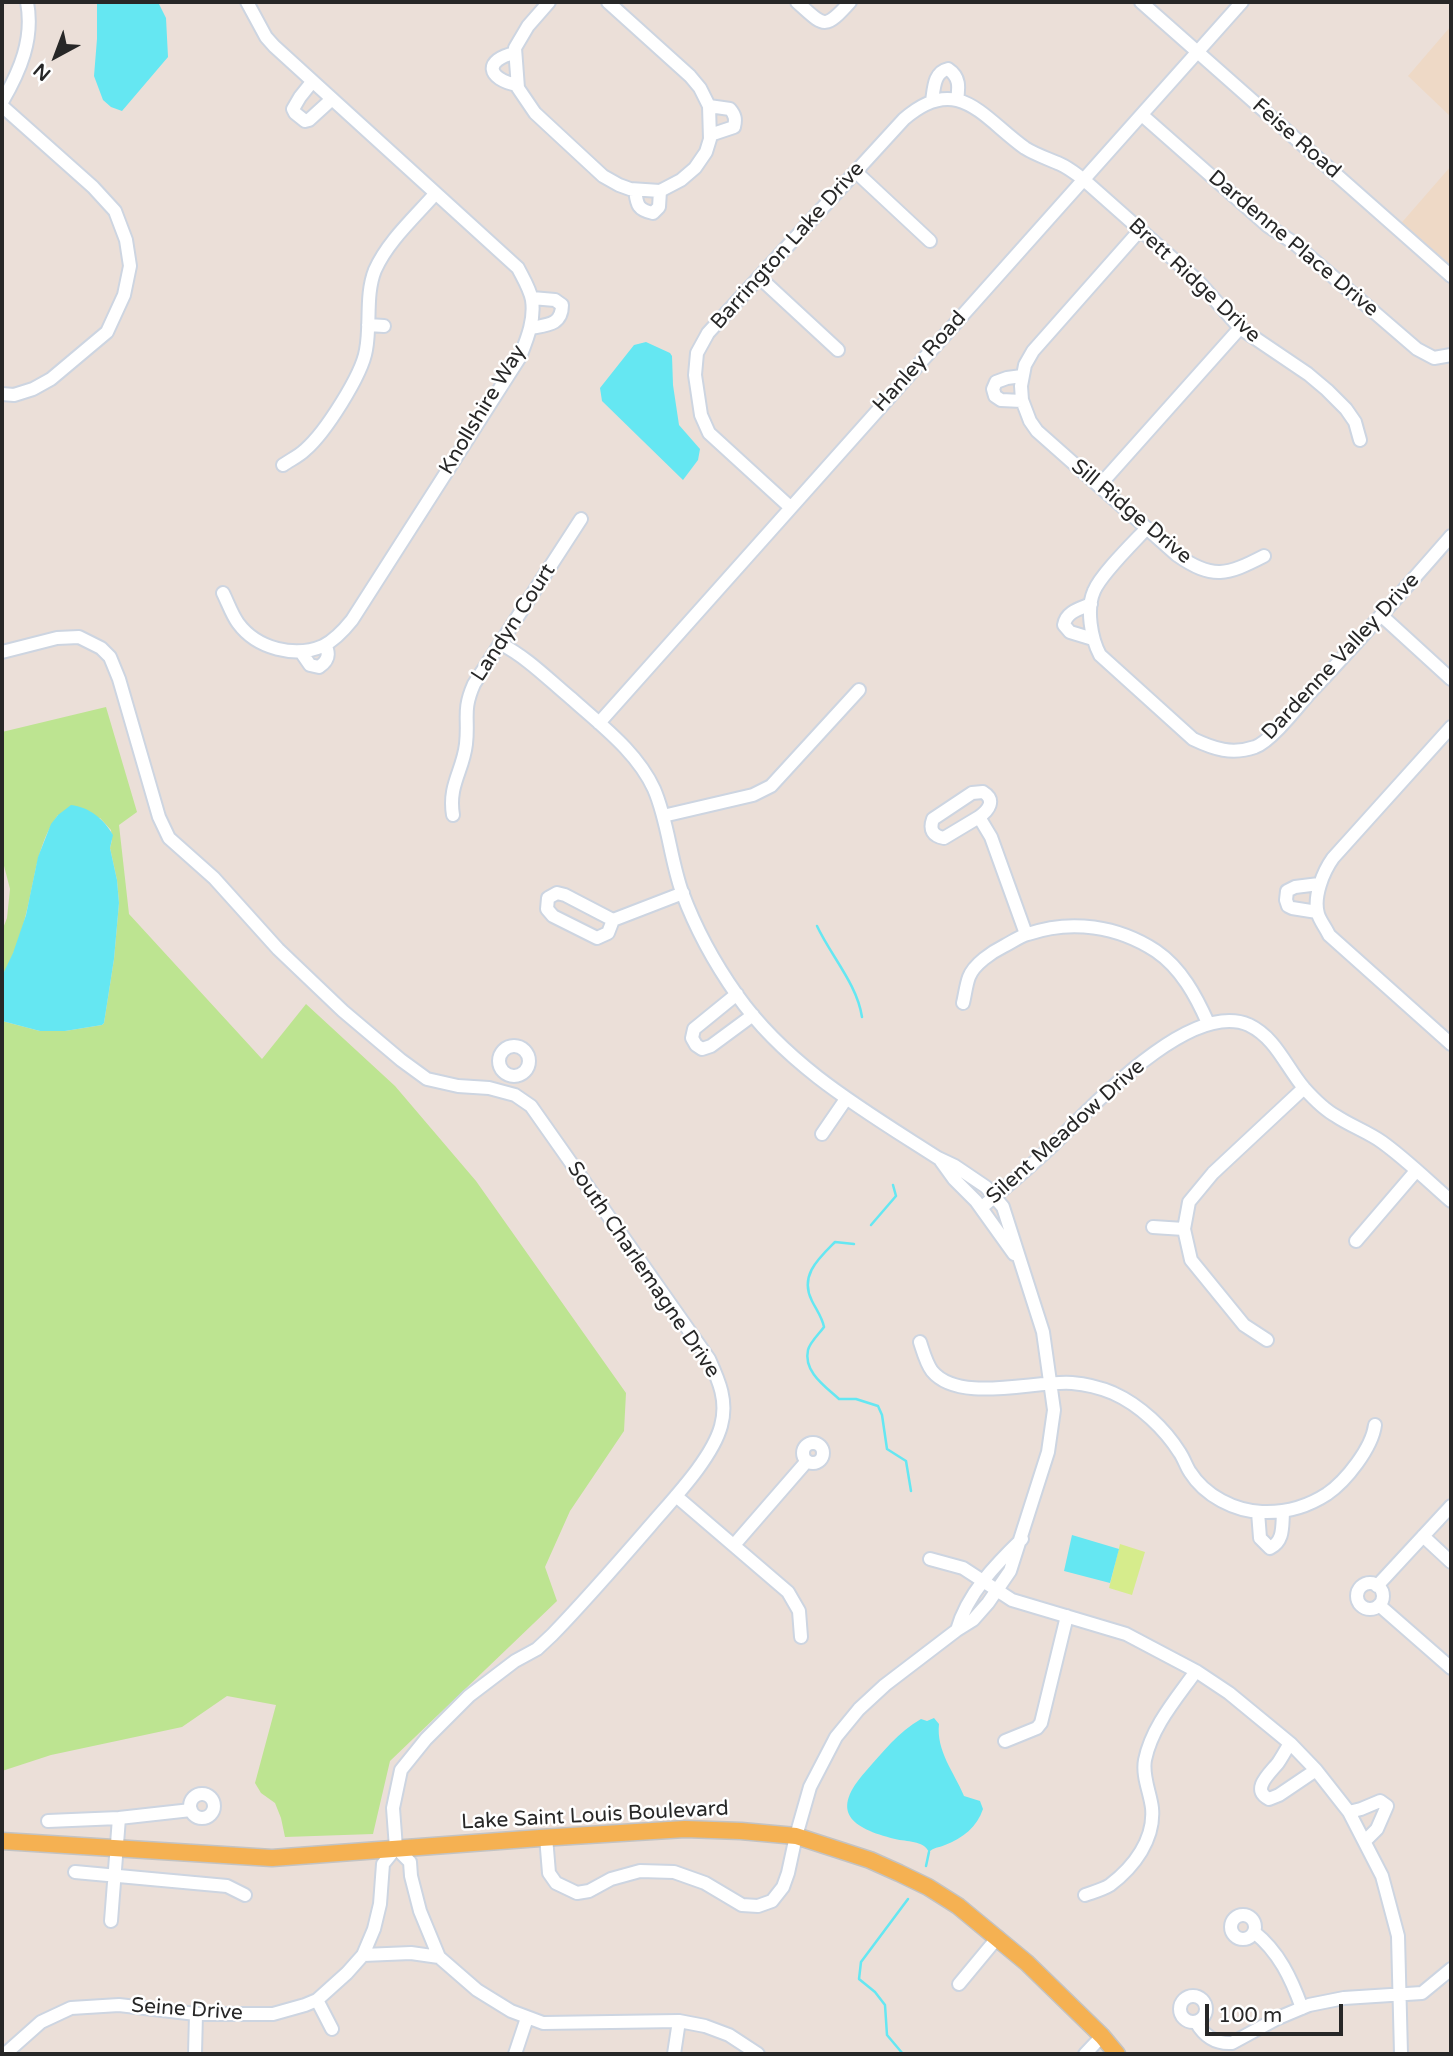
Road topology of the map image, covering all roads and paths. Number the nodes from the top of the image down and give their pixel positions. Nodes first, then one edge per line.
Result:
1 (27, 2) edge
2 (247, 2) edge
3 (549, 2) edge
4 (608, 2) edge
5 (850, 2) edge
6 (1141, 2) edge
7 (1242, 2) edge
8 (807, 5) edge
9 (515, 53) junction
10 (1197, 53) junction
11 (312, 82) junction
12 (517, 85) junction
13 (331, 99) junction
14 (957, 100) junction
15 (932, 101) junction
16 (2, 104) edge
17 (709, 106) junction
18 (1142, 115) junction
19 (710, 135) junction
20 (856, 172) junction
21 (1083, 180) junction
22 (635, 190) junction
23 (660, 191) junction
24 (435, 194) junction
25 (1140, 230) junction
26 (930, 242) dead end
27 (1451, 276) edge
28 (759, 277) junction
29 (532, 298) junction
30 (368, 325) junction
31 (384, 326) dead end
32 (531, 328) junction
33 (1240, 328) junction
34 (838, 350) dead end
35 (1451, 355) edge
36 (1022, 376) junction
37 (2, 394) edge
38 (1022, 401) junction
39 (1360, 440) dead end
40 (283, 465) dead end
41 (1099, 486) junction
42 (789, 507) junction
43 (581, 519) dead end
44 (1147, 528) junction
45 (1451, 536) edge
46 (1264, 556) dead end
47 (223, 593) dead end
48 (1091, 604) junction
49 (1382, 616) junction
50 (1093, 639) junction
51 (501, 644) junction
52 (325, 645) junction
53 (2, 652) edge
54 (301, 652) junction
55 (1451, 679) edge
56 (859, 690) dead end
57 (599, 723) junction
58 (1451, 727) edge
59 (453, 815) dead end
60 (663, 816) junction
61 (979, 817) junction
62 (1319, 884) junction
63 (683, 892) junction
64 (1317, 912) junction
65 (613, 920) junction
66 (1026, 934) junction
67 (737, 994) junction
68 (963, 1003) dead end
69 (753, 1015) junction
70 (1208, 1023) junction
71 (1451, 1044) edge
72 (510, 1076) dead end
73 (1304, 1088) junction
74 (503, 1092) junction
75 (846, 1099) junction
76 (822, 1134) dead end
77 (939, 1158) junction
78 (1416, 1171) junction
79 (994, 1197) junction
80 (1451, 1201) edge
81 (981, 1208) junction
82 (1153, 1227) dead end
83 (1184, 1229) junction
84 (1356, 1241) dead end
85 (1019, 1260) junction
86 (1266, 1339) dead end
87 (920, 1342) dead end
88 (1050, 1384) junction
89 (1375, 1425) dead end
90 (807, 1461) dead end
91 (676, 1496) junction
92 (1451, 1506) edge
93 (1258, 1512) junction
94 (1283, 1513) junction
95 (1423, 1536) junction
96 (1022, 1539) junction
97 (734, 1545) junction
98 (930, 1559) dead end
99 (1451, 1562) edge
100 (984, 1580) junction
101 (1377, 1586) junction
102 (997, 1591) junction
103 (1379, 1605) junction
104 (1067, 1616) junction
105 (957, 1630) junction
106 (801, 1637) dead end
107 (1451, 1668) edge
108 (1196, 1671) junction
109 (1005, 1741) dead end
110 (1290, 1743) junction
111 (1316, 1770) junction
112 (191, 1810) dead end
113 (1349, 1812) junction
114 (119, 1818) junction
115 (48, 1821) dead end
116 (796, 1836) junction
117 (546, 1838) junction
118 (2, 1841) edge
119 (1365, 1841) junction
120 (117, 1848) junction
121 (396, 1848) junction
122 (75, 1872) dead end
123 (114, 1877) junction
124 (245, 1895) dead end
125 (1085, 1895) dead end
126 (111, 1922) dead end
127 (1254, 1932) dead end
128 (998, 1937) junction
129 (363, 1955) junction
130 (439, 1957) junction
131 (1451, 1969) edge
132 (959, 1984) dead end
133 (1400, 1996) junction
134 (317, 2000) junction
135 (1302, 2008) junction
136 (196, 2014) junction
137 (527, 2018) junction
138 (679, 2021) junction
139 (1196, 2022) dead end
140 (332, 2029) dead end
141 (1102, 2036) junction
142 (7, 2054) edge
143 (195, 2054) edge
144 (515, 2054) edge
145 (674, 2054) edge
146 (758, 2054) edge
147 (1085, 2054) edge
148 (1117, 2054) edge
149 (1401, 2054) edge

1 - 16 street
2 - 11 street, Knollshire Way
3 - 9 street
4 - 17 street
5 - 8 street
6 - 10 street, Feise Road
7 - 10 street, Hanley Road
9 - 12 street
9 - 12 street
10 - 18 street, Hanley Road
10 - 27 street, Feise Road
11 - 13 street, Knollshire Way
11 - 13 street
12 - 22 street
13 - 24 street, Knollshire Way
14 - 15 street
14 - 15 street
14 - 21 street
15 - 20 street, Barrington Lake Drive
16 - 37 street
17 - 19 street
17 - 19 street
18 - 21 street, Hanley Road
18 - 35 street, Dardenne Place Drive
19 - 23 street
20 - 26 street
20 - 28 street, Barrington Lake Drive
21 - 25 street, Brett Ridge Drive
21 - 42 street, Hanley Road
22 - 23 street
22 - 23 street
24 - 29 street, Knollshire Way
24 - 30 street
25 - 33 street, Brett Ridge Drive
25 - 36 street, Sill Ridge Drive
28 - 34 street
28 - 42 street, Barrington Lake Drive
29 - 32 street, Knollshire Way
29 - 32 street
30 - 31 street
30 - 40 street
32 - 52 street, Knollshire Way
33 - 39 street, Brett Ridge Drive
33 - 41 street
36 - 38 street, Sill Ridge Drive
36 - 38 street
38 - 41 street, Sill Ridge Drive
41 - 44 street, Sill Ridge Drive
42 - 57 street, Hanley Road
43 - 51 street, Landyn Court
44 - 46 street, Sill Ridge Drive
44 - 48 street, Dardenne Valley Drive
45 - 49 street, Dardenne Valley Drive
47 - 54 street, Knollshire Way
48 - 50 street
48 - 50 street, Dardenne Valley Drive
49 - 50 street, Dardenne Valley Drive
49 - 55 street
51 - 57 street
51 - 59 street, Landyn Court
52 - 54 street, Knollshire Way
52 - 54 street, Knollshire Way
53 - 74 street, South Charlemagne Drive
56 - 60 street
57 - 60 street
58 - 62 street
60 - 63 street
61 - 61 street
61 - 66 street
62 - 64 street
62 - 64 street
63 - 65 street
63 - 67 street
64 - 71 street
65 - 65 street
66 - 68 street
66 - 70 street
67 - 69 street
67 - 69 street
69 - 75 street
70 - 73 street, Silent Meadow Drive
70 - 79 street, Silent Meadow Drive
72 - 74 street
73 - 78 street, Silent Meadow Drive
73 - 83 street
74 - 91 street, South Charlemagne Drive
75 - 76 street
75 - 77 street
77 - 79 street
77 - 81 street
78 - 80 street, Silent Meadow Drive
78 - 84 street
79 - 81 street, Silent Meadow Drive
79 - 85 street
81 - 85 street
82 - 83 street
83 - 86 street
85 - 88 street
87 - 88 street
88 - 93 street
88 - 96 street
89 - 94 street
90 - 97 street
91 - 97 street
91 - 121 street, South Charlemagne Drive
92 - 95 street
93 - 94 street
93 - 94 street
95 - 99 street
95 - 101 street
96 - 100 street
96 - 102 street
97 - 106 street
98 - 100 street
100 - 102 street
100 - 105 street
101 - 103 street
101 - 103 street
102 - 104 street
102 - 105 street
103 - 107 street
104 - 108 street
104 - 109 street
105 - 116 street
108 - 110 street
108 - 125 street
110 - 111 street
110 - 111 street
111 - 113 street
112 - 114 street
113 - 119 street
113 - 119 street
114 - 115 street
114 - 120 street
116 - 117 main road, Lake Saint Louis Boulevard
116 - 117 street
116 - 128 main road, Lake Saint Louis Boulevard
117 - 121 main road, Lake Saint Louis Boulevard
118 - 120 main road, Lake Saint Louis Boulevard
119 - 133 street
120 - 121 main road, Lake Saint Louis Boulevard
120 - 123 street
121 - 129 street, Seine Drive
121 - 130 street
122 - 123 street
123 - 124 street
123 - 126 street
127 - 135 street
128 - 132 street
128 - 141 main road, Lake Saint Louis Boulevard
129 - 130 street
129 - 134 street, Seine Drive
130 - 137 street
131 - 133 street
133 - 135 street
133 - 149 street
134 - 136 street, Seine Drive
134 - 140 street
135 - 139 street
136 - 142 street, Seine Drive
136 - 143 street
137 - 138 street
137 - 144 street
138 - 145 street
138 - 146 street
141 - 147 street
141 - 148 main road, Lake Saint Louis Boulevard

